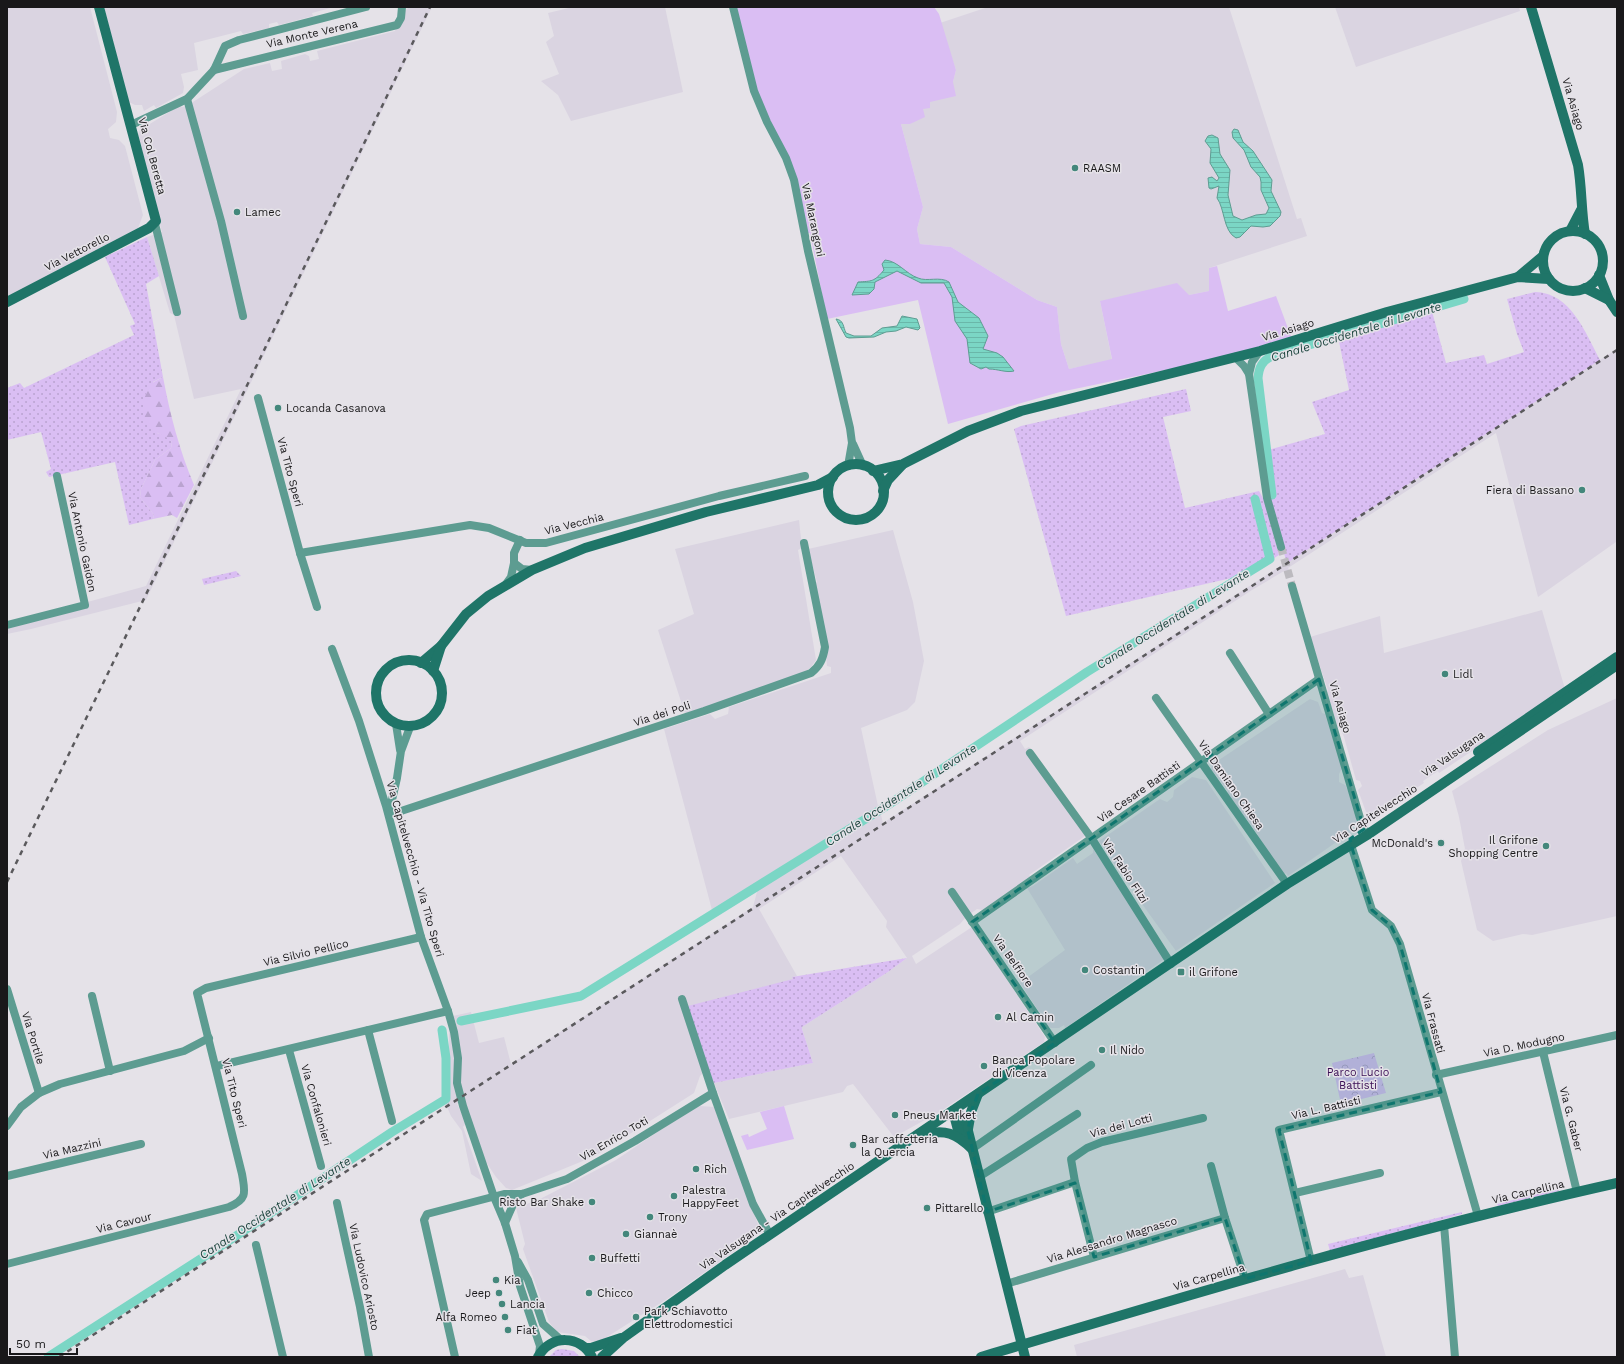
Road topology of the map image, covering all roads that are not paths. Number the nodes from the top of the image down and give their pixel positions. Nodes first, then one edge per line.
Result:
1 (99, 7) edge
2 (366, 7) edge
3 (402, 7) edge
4 (733, 7) edge
5 (1532, 7) edge
6 (214, 70) junction
7 (187, 99) junction
8 (131, 125) junction
9 (1581, 210) junction
10 (154, 224) junction
11 (1570, 231) junction
12 (1585, 234) junction
13 (1543, 256) junction
14 (1599, 275) junction
15 (1518, 277) junction
16 (1549, 279) junction
17 (1585, 288) junction
18 (8, 299) edge
19 (1609, 300) junction
20 (177, 312) dead end
21 (1617, 312) edge
22 (243, 316) dead end
23 (1260, 351) junction
24 (1235, 357) junction
25 (1249, 374) junction
26 (258, 398) dead end
27 (852, 443) junction
28 (903, 464) junction
29 (848, 466) junction
30 (863, 466) junction
31 (873, 471) junction
32 (57, 476) dead end
33 (804, 476) dead end
34 (833, 477) junction
35 (809, 488) junction
36 (883, 491) junction
37 (830, 503) junction
38 (520, 540) junction
39 (804, 543) dead end
40 (1281, 547) tunnel mouth
41 (300, 553) junction
42 (514, 563) junction
43 (532, 570) junction
44 (506, 584) junction
45 (1292, 586) tunnel mouth
46 (317, 607) dead end
47 (7, 625) edge
48 (441, 646) junction
49 (332, 649) dead end
50 (1230, 653) dead end
51 (1617, 657) edge
52 (421, 662) junction
53 (1617, 665) edge
54 (433, 670) junction
55 (1319, 679) junction
56 (1156, 698) dead end
57 (1269, 714) junction
58 (396, 724) junction
59 (410, 727) junction
60 (400, 751) junction
61 (1030, 754) dead end
62 (1201, 762) junction
63 (389, 815) junction
64 (1365, 832) junction
65 (1092, 839) junction
66 (1351, 845) junction
67 (1305, 873) junction
68 (1287, 884) junction
69 (952, 892) dead end
70 (972, 922) junction
71 (421, 937) junction
72 (1171, 964) junction
73 (7, 989) edge
74 (197, 993) joint
75 (92, 996) dead end
76 (682, 999) dead end
77 (448, 1011) junction
78 (368, 1030) junction
79 (1617, 1035) edge
80 (209, 1038) junction
81 (1055, 1043) junction
82 (289, 1050) junction
83 (1543, 1052) junction
84 (1091, 1065) dead end
85 (217, 1066) junction
86 (110, 1071) junction
87 (1436, 1075) junction
88 (1441, 1092) junction
89 (39, 1093) junction
90 (713, 1093) junction
91 (978, 1094) junction
92 (953, 1111) junction
93 (1077, 1114) dead end
94 (1203, 1118) dead end
95 (392, 1121) dead end
96 (7, 1126) edge
97 (968, 1131) junction
98 (914, 1137) junction
99 (964, 1141) junction
100 (141, 1144) dead end
101 (972, 1149) junction
102 (321, 1166) dead end
103 (1211, 1166) dead end
104 (1380, 1173) dead end
105 (7, 1176) edge
106 (979, 1178) junction
107 (1075, 1182) junction
108 (1617, 1184) edge
109 (1577, 1192) junction
110 (1295, 1193) junction
111 (522, 1194) junction
112 (494, 1197) junction
113 (244, 1198) joint
114 (337, 1202) dead end
115 (987, 1212) junction
116 (1478, 1216) junction
117 (1225, 1218) junction
118 (505, 1223) junction
119 (1444, 1224) junction
120 (770, 1235) junction
121 (256, 1245) dead end
122 (515, 1256) junction
123 (1094, 1257) junction
124 (1311, 1261) junction
125 (7, 1264) edge
126 (1244, 1279) junction
127 (1006, 1284) junction
128 (623, 1338) junction
129 (561, 1340) junction
130 (1022, 1345) junction
131 (586, 1348) junction
132 (539, 1356) edge
133 (283, 1357) edge
134 (369, 1357) edge
135 (455, 1357) edge
136 (592, 1357) edge
137 (602, 1357) edge
138 (981, 1357) edge
139 (1025, 1357) edge
140 (1455, 1357) edge

1 - 8 main road, Via Col Beretta
2 - 6 street, Via Monte Verena
3 - 6 street, Via Monte Verena
4 - 27 street, Via Marangoni
5 - 9 main road, Via Asiago
6 - 7 street, Via Monte Verena
7 - 8 street
7 - 22 street
8 - 10 main road, Via Col Beretta
9 - 11 main road, Via Asiago
9 - 12 main road, Via Asiago
10 - 18 main road, Via Vettorello
10 - 20 street, Via Col Beretta
11 - 12 main road
11 - 13 main road, Via Asiago
12 - 14 main road
13 - 15 main road, Via Asiago
13 - 16 main road
14 - 17 main road
14 - 19 main road
15 - 16 main road, Via Asiago
15 - 23 main road, Via Asiago
16 - 17 main road
17 - 19 main road
19 - 21 main road
23 - 24 main road
23 - 25 street, Via Asiago
24 - 25 street
24 - 28 main road
25 - 40 street
26 - 41 street, Via Tito Speri
27 - 29 street, Via Marangoni
27 - 30 street, Via Marangoni
28 - 31 main road
28 - 36 main road
29 - 30 main road
29 - 34 main road
30 - 31 main road
31 - 36 main road
32 - 47 street, Via Antonio Gaidon
33 - 38 street, Via Vecchia
34 - 35 main road
34 - 37 main road
35 - 37 main road
35 - 43 main road
36 - 37 main road
38 - 41 street, Via Vecchia
38 - 42 street
39 - 63 street, Via dei Poli
41 - 46 street
42 - 43 street
42 - 44 street
43 - 44 main road
44 - 48 main road
45 - 55 street, Via Asiago
48 - 52 main road
48 - 54 main road
49 - 63 street, Via Capitelvecchio - Via Tito Speri
50 - 57 street
51 - 64 main road, Via Valsugana
52 - 54 main road
52 - 58 main road
53 - 64 main road, Via Capitelvecchio
54 - 59 main road
55 - 57 street, Via Cesare Battisti
55 - 64 street, Via Asiago
56 - 62 street, Via Damiano Chiesa
57 - 62 street, Via Cesare Battisti
58 - 59 main road
58 - 60 street
59 - 60 street
60 - 63 street
61 - 65 street, Via Fabio Filzi
62 - 65 street, Via Cesare Battisti
62 - 68 street, Via Damiano Chiesa
63 - 71 street, Via Capitelvecchio - Via Tito Speri
64 - 66 main road, Via Capitelvecchio
64 - 67 main road, Via Valsugana
65 - 70 street, Via Cesare Battisti
65 - 72 street, Via Fabio Filzi
66 - 67 main road, Via Capitelvecchio
66 - 87 street, Via Frassati
67 - 68 main road, Via Valsugana - Via Capitelvecchio
68 - 72 main road, Via Valsugana - Via Capitelvecchio
69 - 70 street, Via Belfiore
70 - 81 street, Via Belfiore
71 - 74 street, Via Silvio Pellico
71 - 77 street, Via Capitelvecchio - Via Tito Speri
72 - 81 main road, Via Valsugana - Via Capitelvecchio
73 - 89 street, Via Portile
74 - 80 street, Via Tito Speri
75 - 86 street
76 - 90 street
77 - 78 street
77 - 112 street, Via Capitelvecchio - Via Tito Speri
78 - 82 street
78 - 95 street
79 - 83 street, Via D. Modugno
80 - 85 street, Via Tito Speri
80 - 86 street
81 - 91 main road, Via Valsugana - Via Capitelvecchio
82 - 85 street
82 - 102 street, Via Confalonieri
83 - 87 street, Via D. Modugno
83 - 109 street, Via G. Gaber
84 - 101 street
85 - 113 street, Via Tito Speri
86 - 89 street
87 - 88 street, Via Frassati
88 - 110 street, Via L. Battisti
88 - 116 street, Via Frassati
89 - 96 street
90 - 111 street, Via Enrico Toti
90 - 120 street
91 - 92 main road, Via Valsugana - Via Capitelvecchio
91 - 97 main road
92 - 97 main road
92 - 98 main road, Via Valsugana - Via Capitelvecchio
92 - 99 main road
93 - 106 street
94 - 107 street, Via dei Lotti
97 - 101 main road
98 - 99 main road
98 - 120 main road, Via Valsugana - Via Capitelvecchio
99 - 101 main road
100 - 105 street, Via Mazzini
101 - 106 main road
103 - 117 street
104 - 110 street
106 - 115 main road
107 - 115 street
107 - 123 street, Via dei Lotti
108 - 109 main road, Via Carpellina
109 - 116 main road, Via Carpellina
110 - 124 street, Via L. Battisti
111 - 112 street, Via Enrico Toti
111 - 118 street
112 - 118 street, Via Capitelvecchio - Via Tito Speri
112 - 135 street, Via Enrico Toti
113 - 125 street, Via Cavour
114 - 134 street, Via Ludovico Ariosto
115 - 127 main road
116 - 119 main road, Via Carpellina
117 - 123 street, Via Alessandro Magnasco
117 - 126 street
118 - 122 street, Via Capitelvecchio - Via Tito Speri
119 - 124 main road, Via Carpellina
119 - 140 street
120 - 128 main road, Via Valsugana - Via Capitelvecchio
121 - 133 street
122 - 129 street
122 - 132 street
123 - 127 street, Via Alessandro Magnasco
124 - 126 main road, Via Carpellina
126 - 130 main road, Via Carpellina
127 - 130 main road
128 - 131 main road
128 - 137 main road
129 - 131 main road
129 - 132 main road
130 - 138 main road, Via Carpellina
130 - 139 main road
131 - 136 main road

